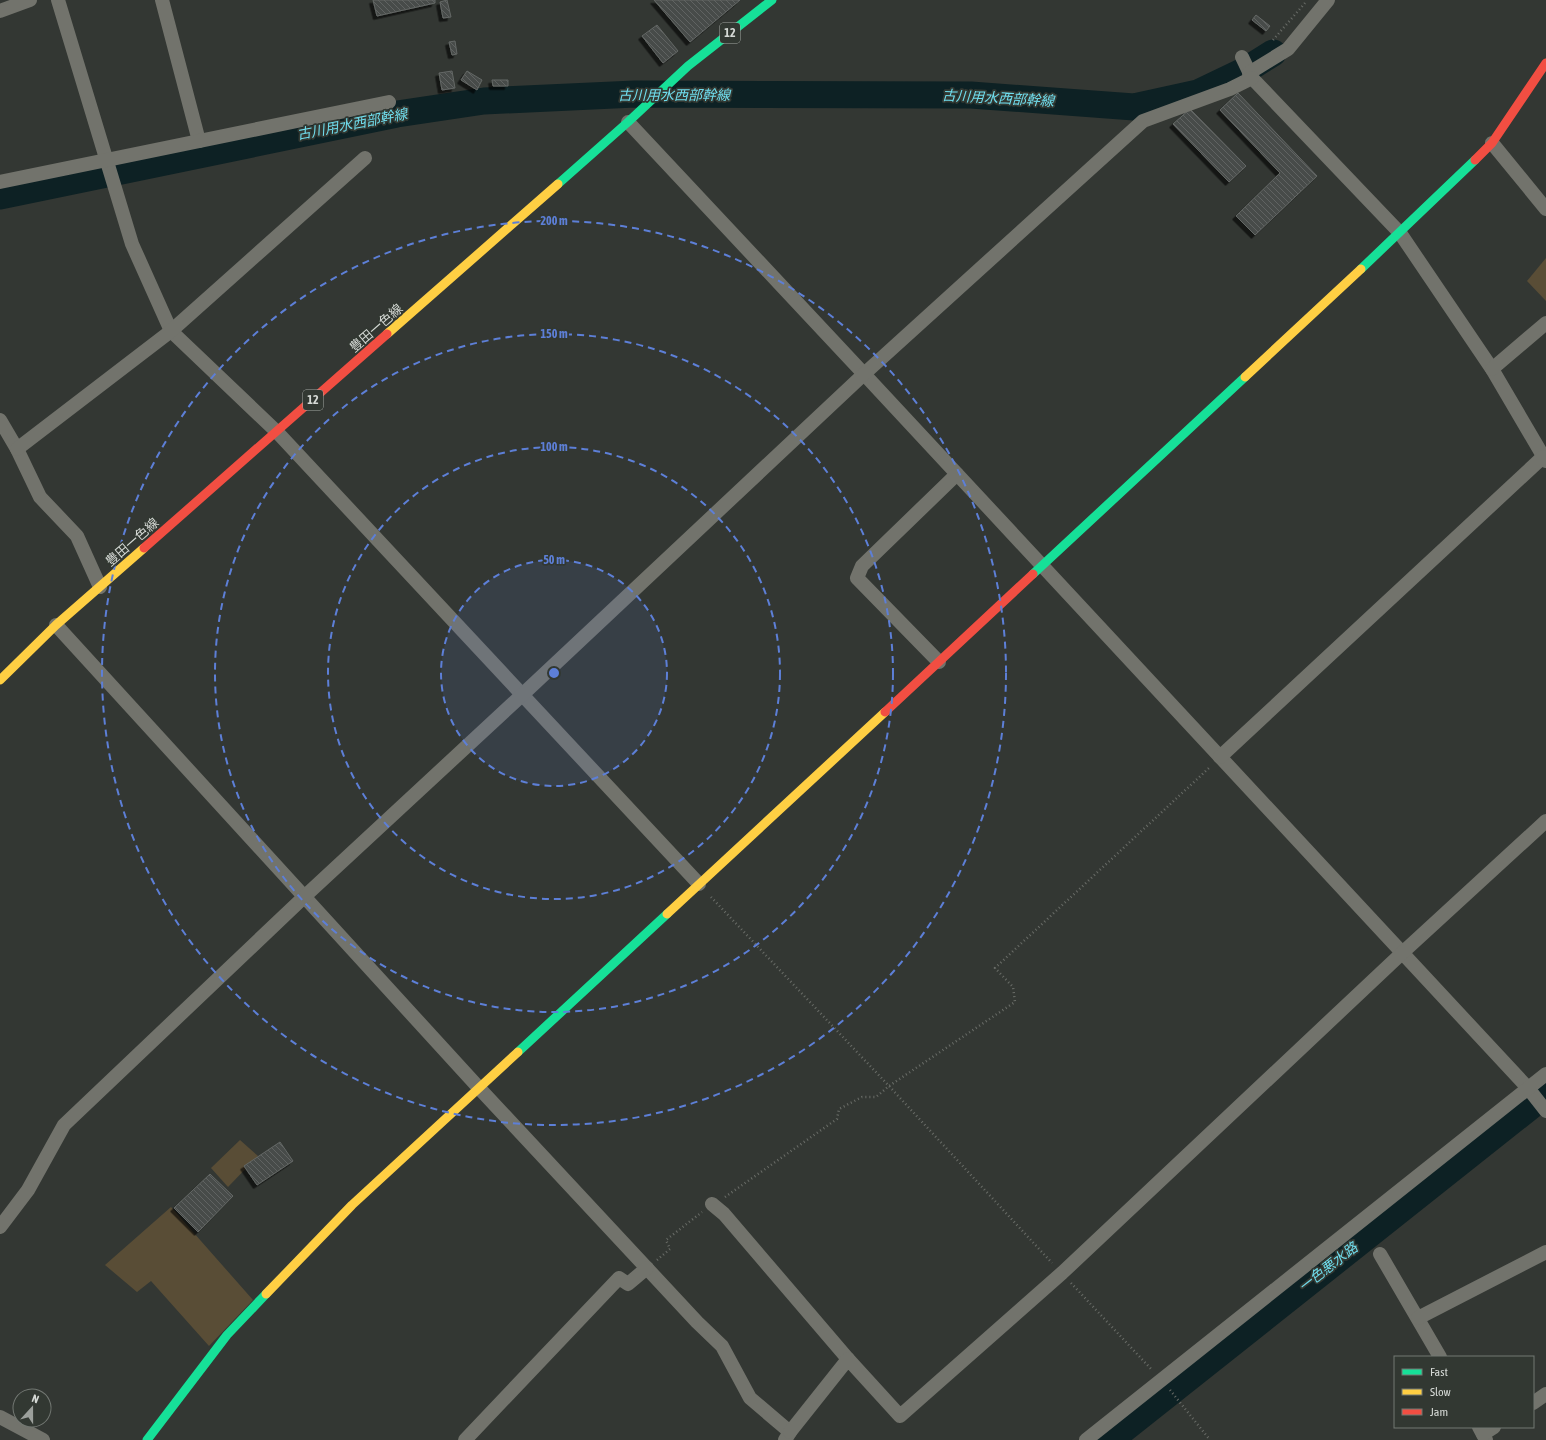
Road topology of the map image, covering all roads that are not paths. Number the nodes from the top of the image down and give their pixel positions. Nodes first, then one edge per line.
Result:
1 (30, 0) edge
2 (58, 0) edge
3 (162, 0) edge
4 (772, 0) edge
5 (1328, 0) edge
6 (0, 11) edge
7 (1242, 57) dead end
8 (1546, 63) edge
9 (1251, 75) junction
10 (389, 102) dead end
11 (628, 122) junction
12 (199, 141) junction
13 (1492, 143) junction
14 (365, 158) dead end
15 (106, 160) junction
16 (0, 182) edge
17 (1546, 209) edge
18 (1400, 233) junction
19 (1546, 323) edge
20 (172, 331) junction
21 (1492, 369) junction
22 (864, 374) junction
23 (1, 424) edge
24 (277, 432) junction
25 (18, 449) junction
26 (1544, 459) edge
27 (957, 474) junction
28 (1043, 566) junction
29 (100, 587) junction
30 (56, 625) junction
31 (939, 662) junction
32 (2, 675) edge
33 (522, 695) junction
34 (1220, 757) junction
35 (1546, 821) edge
36 (699, 884) junction
37 (304, 897) junction
38 (1401, 954) junction
39 (1546, 1074) edge
40 (479, 1088) junction
41 (1528, 1088) junction
42 (1546, 1111) edge
43 (712, 1204) road end
44 (0, 1227) edge
45 (1546, 1252) edge
46 (1380, 1254) dead end
47 (647, 1268) junction
48 (1418, 1318) junction
49 (1439, 1356) edge
50 (848, 1359) junction
51 (1546, 1394) edge
52 (1534, 1402) edge
53 (0, 1417) edge
54 (788, 1436) edge
55 (43, 1440) edge
56 (147, 1440) edge
57 (465, 1440) edge
58 (1086, 1440) edge

1 - 6 street
2 - 15 street
3 - 12 street
4 - 11 street, 豊田一色線 / 12
5 - 9 street
7 - 9 street
8 - 13 street
9 - 18 street
9 - 22 street
10 - 12 street
11 - 22 street
11 - 24 street, 豊田一色線 / 12
12 - 15 street
13 - 17 street
13 - 18 street
14 - 20 street
15 - 16 street
15 - 20 street
18 - 21 street
18 - 28 street
19 - 21 street
20 - 24 street
20 - 25 street
21 - 26 street
22 - 27 street
22 - 33 street
23 - 25 street
24 - 29 street, 豊田一色線 / 12
24 - 33 street
25 - 29 street
26 - 34 street
27 - 28 street
27 - 31 street
28 - 31 street
28 - 34 street
29 - 30 street, 豊田一色線 / 12
30 - 32 street, 豊田一色線 / 12
30 - 37 street
31 - 36 street
33 - 36 street
33 - 37 street
34 - 38 street
35 - 38 street
36 - 40 street
37 - 40 street
37 - 44 street
38 - 41 street
38 - 50 street
39 - 41 street
40 - 47 street
40 - 56 street
41 - 42 street
41 - 58 street
43 - 50 street
45 - 48 street
46 - 48 street
47 - 54 street
47 - 57 street
48 - 49 street
50 - 54 street
51 - 52 street
53 - 55 street

